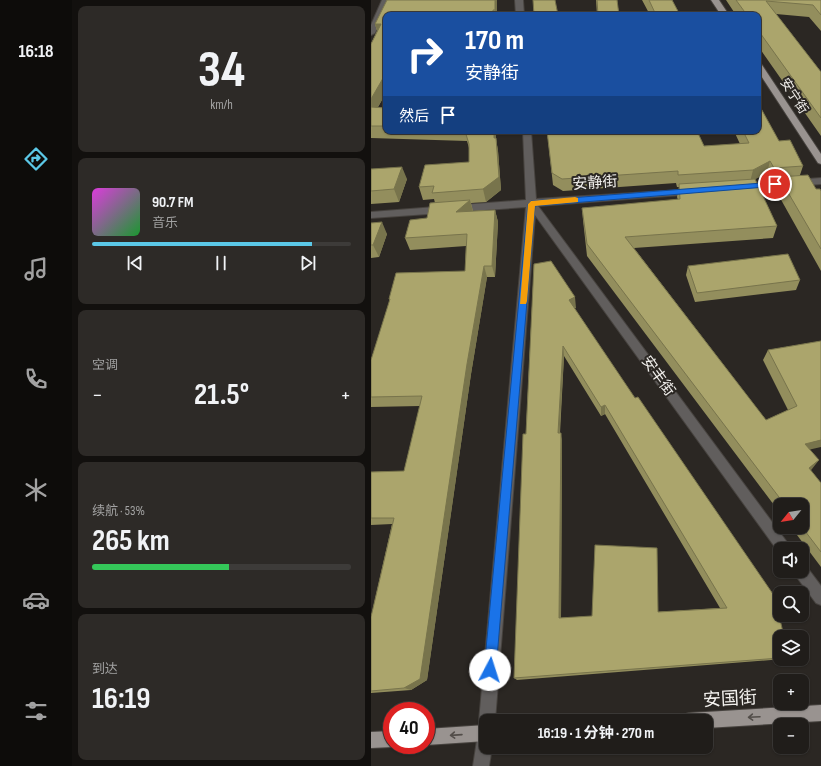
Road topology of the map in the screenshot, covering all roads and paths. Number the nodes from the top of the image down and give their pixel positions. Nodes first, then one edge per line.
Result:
1 (386, 0) edge
2 (519, 0) edge
3 (715, 0) edge
4 (520, 12) edge
5 (723, 12) edge
6 (371, 33) edge
7 (761, 70) edge
8 (527, 134) edge
9 (821, 161) edge
10 (821, 181) edge
11 (735, 188) edge
12 (703, 190) edge
13 (531, 204) junction
14 (371, 215) edge
15 (780, 542) edge
16 (806, 578) edge
17 (821, 598) edge
18 (821, 713) edge
19 (488, 714) edge
20 (713, 720) edge
21 (479, 733) edge
22 (435, 736) edge
23 (383, 739) edge
24 (371, 740) edge
25 (483, 754) edge
26 (481, 766) edge

1 - 6 street
2 - 4 street
3 - 5 main road
7 - 9 main road, 安宁街
8 - 13 street
10 - 11 street
12 - 13 street, 安静街
13 - 14 street, 安静街
13 - 15 street, 安丰街
13 - 19 street
16 - 17 street
18 -> 20 main road, 安国街
21 -> 22 main road
23 - 24 main road
25 - 26 street

